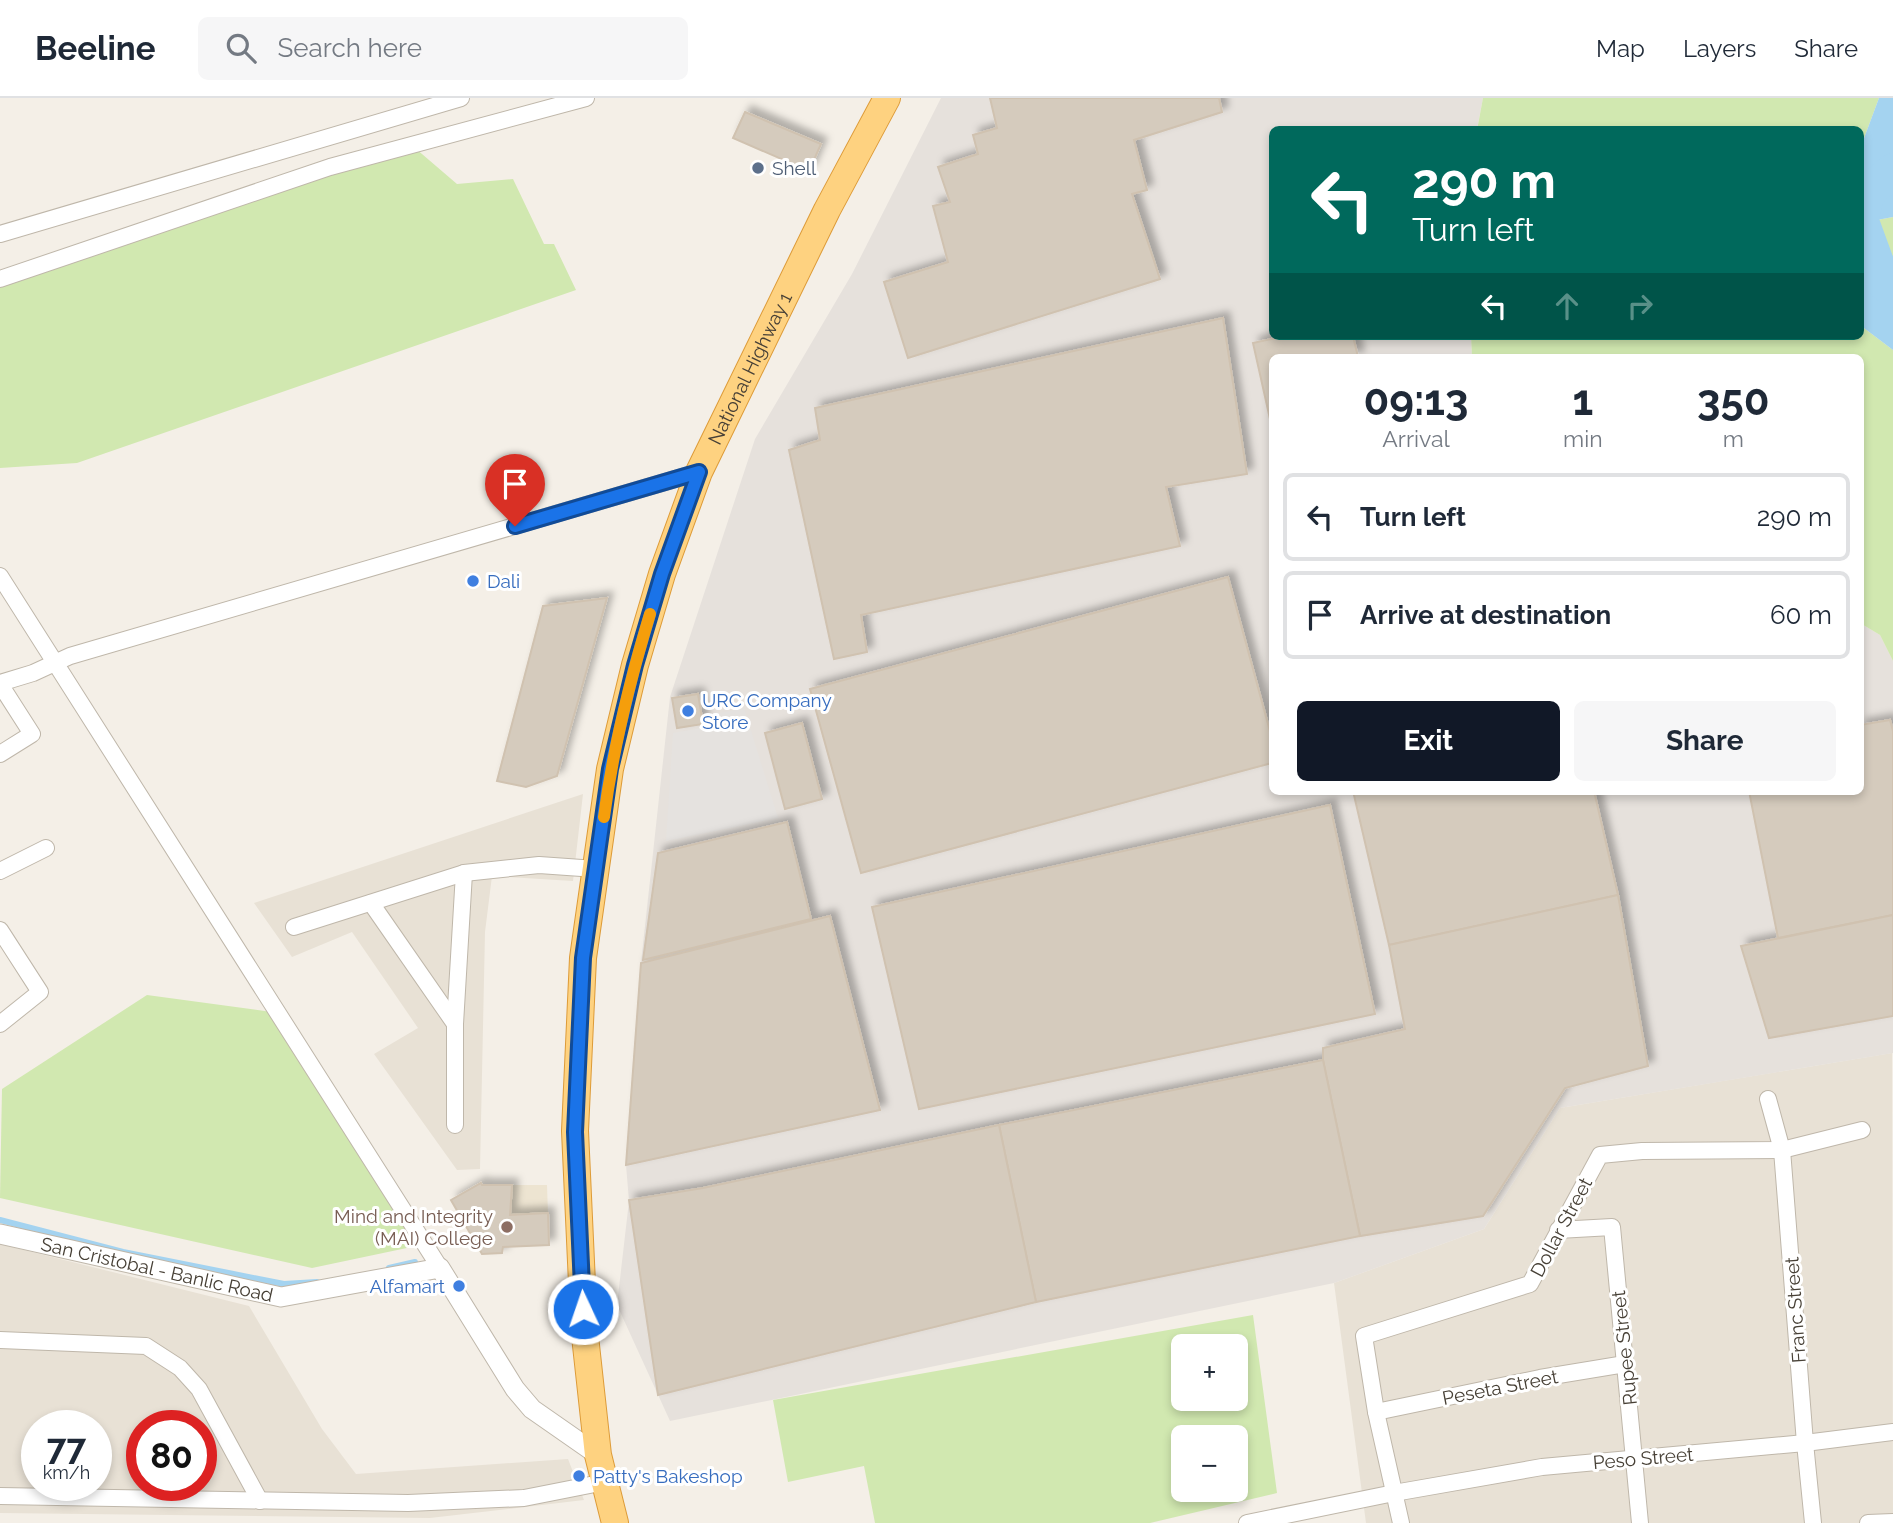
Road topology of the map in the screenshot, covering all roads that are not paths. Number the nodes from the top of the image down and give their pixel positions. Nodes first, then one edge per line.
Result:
1 (461, 98) edge
2 (586, 98) edge
3 (887, 98) edge
4 (0, 234) edge
5 (0, 279) edge
6 (699, 472) junction
7 (0, 576) edge
8 (56, 662) junction
9 (0, 683) edge
10 (0, 754) edge
11 (46, 848) dead end
12 (597, 869) junction
13 (0, 871) edge
14 (464, 873) junction
15 (372, 903) junction
16 (294, 927) dead end
17 (0, 930) edge
18 (0, 1024) edge
19 (455, 1024) junction
20 (1768, 1099) dead end
21 (454, 1125) dead end
22 (1862, 1130) dead end
23 (1782, 1150) junction
24 (1558, 1230) junction
25 (0, 1234) edge
26 (440, 1268) junction
27 (0, 1340) edge
28 (1625, 1364) junction
29 (1376, 1412) junction
30 (1893, 1432) edge
31 (1805, 1443) junction
32 (598, 1455) junction
33 (1635, 1460) junction
34 (605, 1482) junction
35 (1394, 1493) junction
36 (0, 1496) edge
37 (260, 1501) junction
38 (1252, 1522) edge
39 (1893, 1522) edge
40 (615, 1523) edge
41 (1401, 1523) edge
42 (1640, 1523) edge
43 (1813, 1523) edge
44 (1868, 1523) edge

1 - 4 street
2 - 5 street
3 - 6 highway, National Highway 1
6 - 8 street
6 - 12 highway, National Highway 1
7 - 8 street
8 - 9 street
8 - 26 street
9 - 10 street
11 - 13 street
12 - 14 street
12 - 32 highway, National Highway 1
14 - 15 street
14 - 19 street
15 - 16 street
15 - 19 street
17 - 18 street
19 - 21 street
20 - 23 street, Franc Street
22 - 23 street, Dollar Street
23 - 24 street, Dollar Street
23 - 31 street, Franc Street
24 - 28 street, Rupee Street
24 - 29 street, Dollar Street
25 - 26 street, San Cristobal - Banlic Road
26 - 32 street
27 - 37 street
28 - 29 street, Peseta Street
28 - 33 street, Rupee Street
29 - 35 street, Dollar Street
30 - 31 street, Peso Street
31 - 33 street, Peso Street
31 - 43 street, Franc Street
32 - 34 highway, National Highway 1
33 - 35 street, Peso Street
33 - 42 street, Rupee Street
34 - 37 street
34 - 40 highway, National Highway 1
35 - 38 street, Peso Street
35 - 41 street, Dollar Street
36 - 37 street
39 - 44 street

